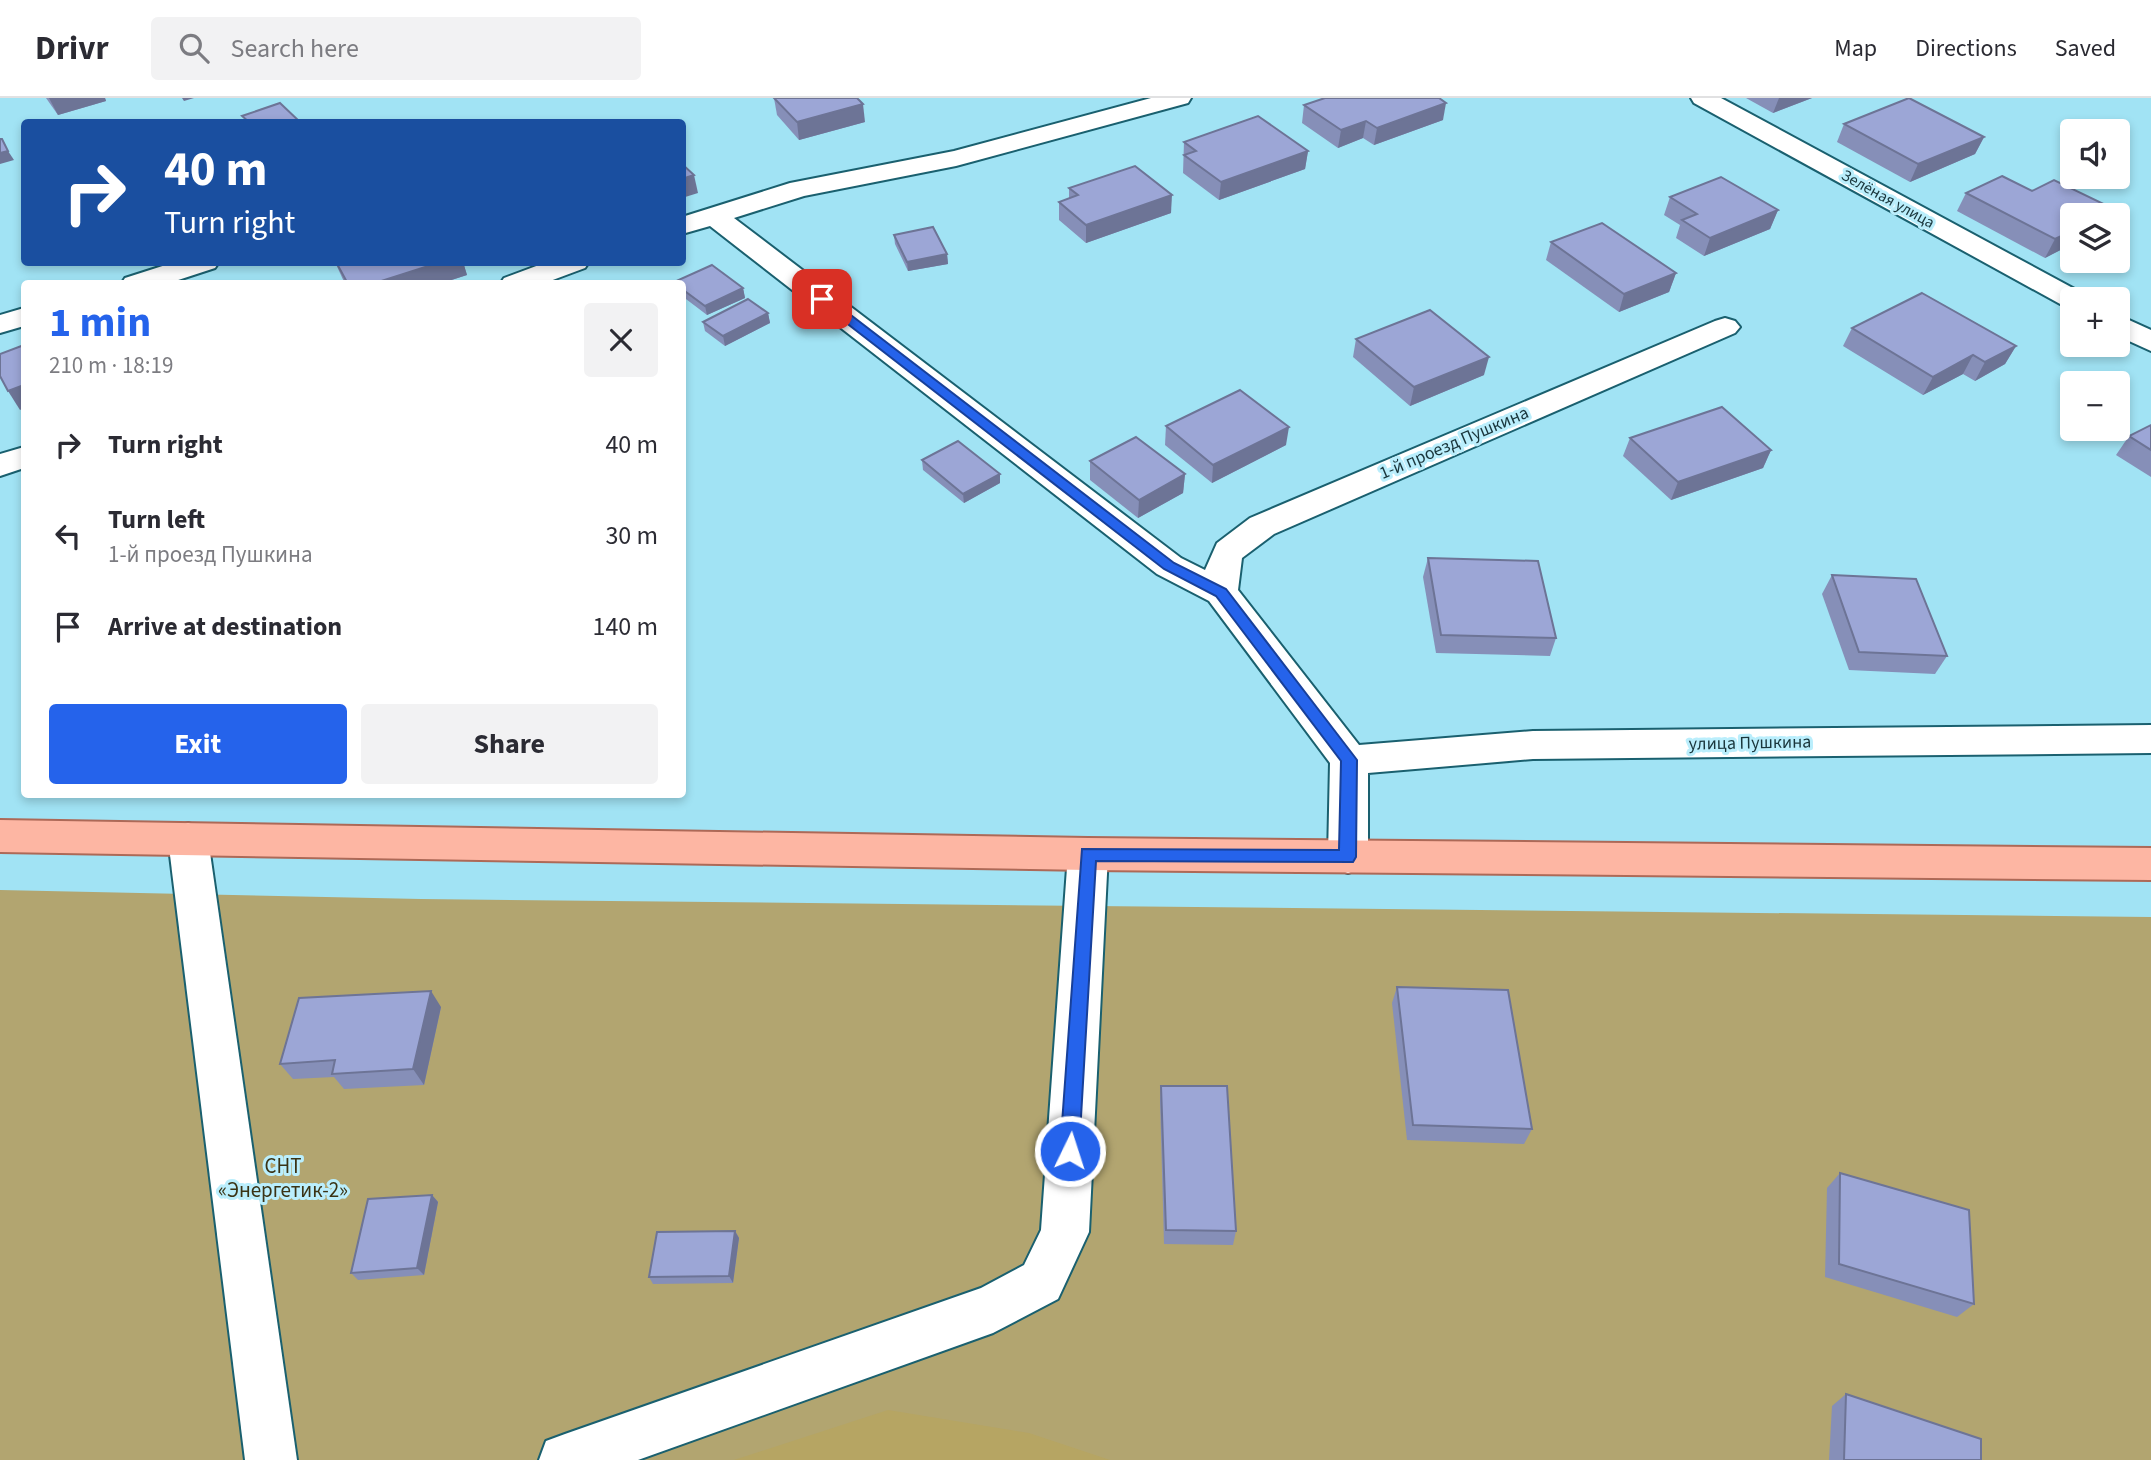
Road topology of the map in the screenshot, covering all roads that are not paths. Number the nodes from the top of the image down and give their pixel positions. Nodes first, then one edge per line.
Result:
1 (1179, 98) edge
2 (1703, 98) edge
3 (713, 215) junction
4 (686, 225) edge
5 (192, 266) edge
6 (564, 266) edge
7 (148, 280) edge
8 (525, 280) edge
9 (2060, 292) edge
10 (21, 318) edge
11 (0, 324) edge
12 (1725, 327) dead end
13 (2130, 331) edge
14 (2151, 342) edge
15 (21, 458) edge
16 (0, 466) edge
17 (1221, 592) junction
18 (2151, 739) edge
19 (1349, 760) junction
20 (0, 836) edge
21 (188, 839) junction
22 (1088, 854) junction
23 (1348, 857) junction
24 (2151, 864) edge
25 (271, 1460) edge
26 (565, 1460) edge

1 - 3 street
2 - 9 street, Зелёная улица
3 - 4 street
3 - 17 street
5 - 7 street
6 - 8 street
10 - 11 street
12 - 17 street, 1-й проезд Пушкина
13 - 14 street
15 - 16 street
17 - 19 street
18 - 19 street, улица Пушкина
19 - 23 street
20 - 21 main road
21 - 22 main road
21 - 25 street
22 - 23 main road
22 - 26 street
23 - 24 main road

